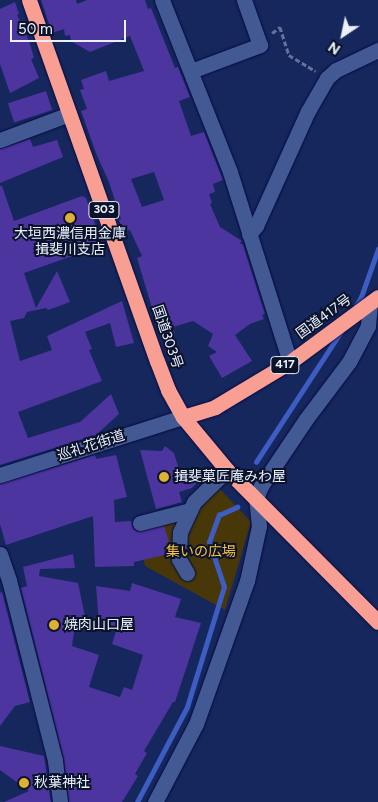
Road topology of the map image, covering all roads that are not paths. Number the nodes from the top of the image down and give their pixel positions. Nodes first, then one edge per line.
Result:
1 (29, 0) edge
2 (162, 0) edge
3 (244, 0) edge
4 (378, 50) edge
5 (191, 70) junction
6 (69, 114) junction
7 (0, 140) edge
8 (249, 234) junction
9 (374, 300) edge
10 (290, 362) junction
11 (183, 417) junction
12 (227, 470) junction
13 (0, 476) edge
14 (256, 498) junction
15 (190, 510) junction
16 (140, 524) dead end
17 (0, 554) edge
18 (187, 573) dead end
19 (378, 622) edge
20 (60, 802) edge
21 (155, 802) edge

1 - 6 highway, 国道303号 / 303
2 - 5 street
3 - 5 street
4 - 8 street
5 - 8 street
6 - 7 street
6 - 11 highway, 国道303号 / 303
8 - 10 street
9 - 10 highway, 国道417号 / 417
9 - 14 street
10 - 11 highway, 国道417号 / 417
11 - 12 highway, 国道303号 / 303
11 - 13 street, 巡礼花街道
12 - 14 highway, 国道303号 / 303
12 - 15 street
14 - 19 highway, 国道303号 / 303
14 - 21 street
15 - 16 street
15 - 18 street
17 - 20 street

